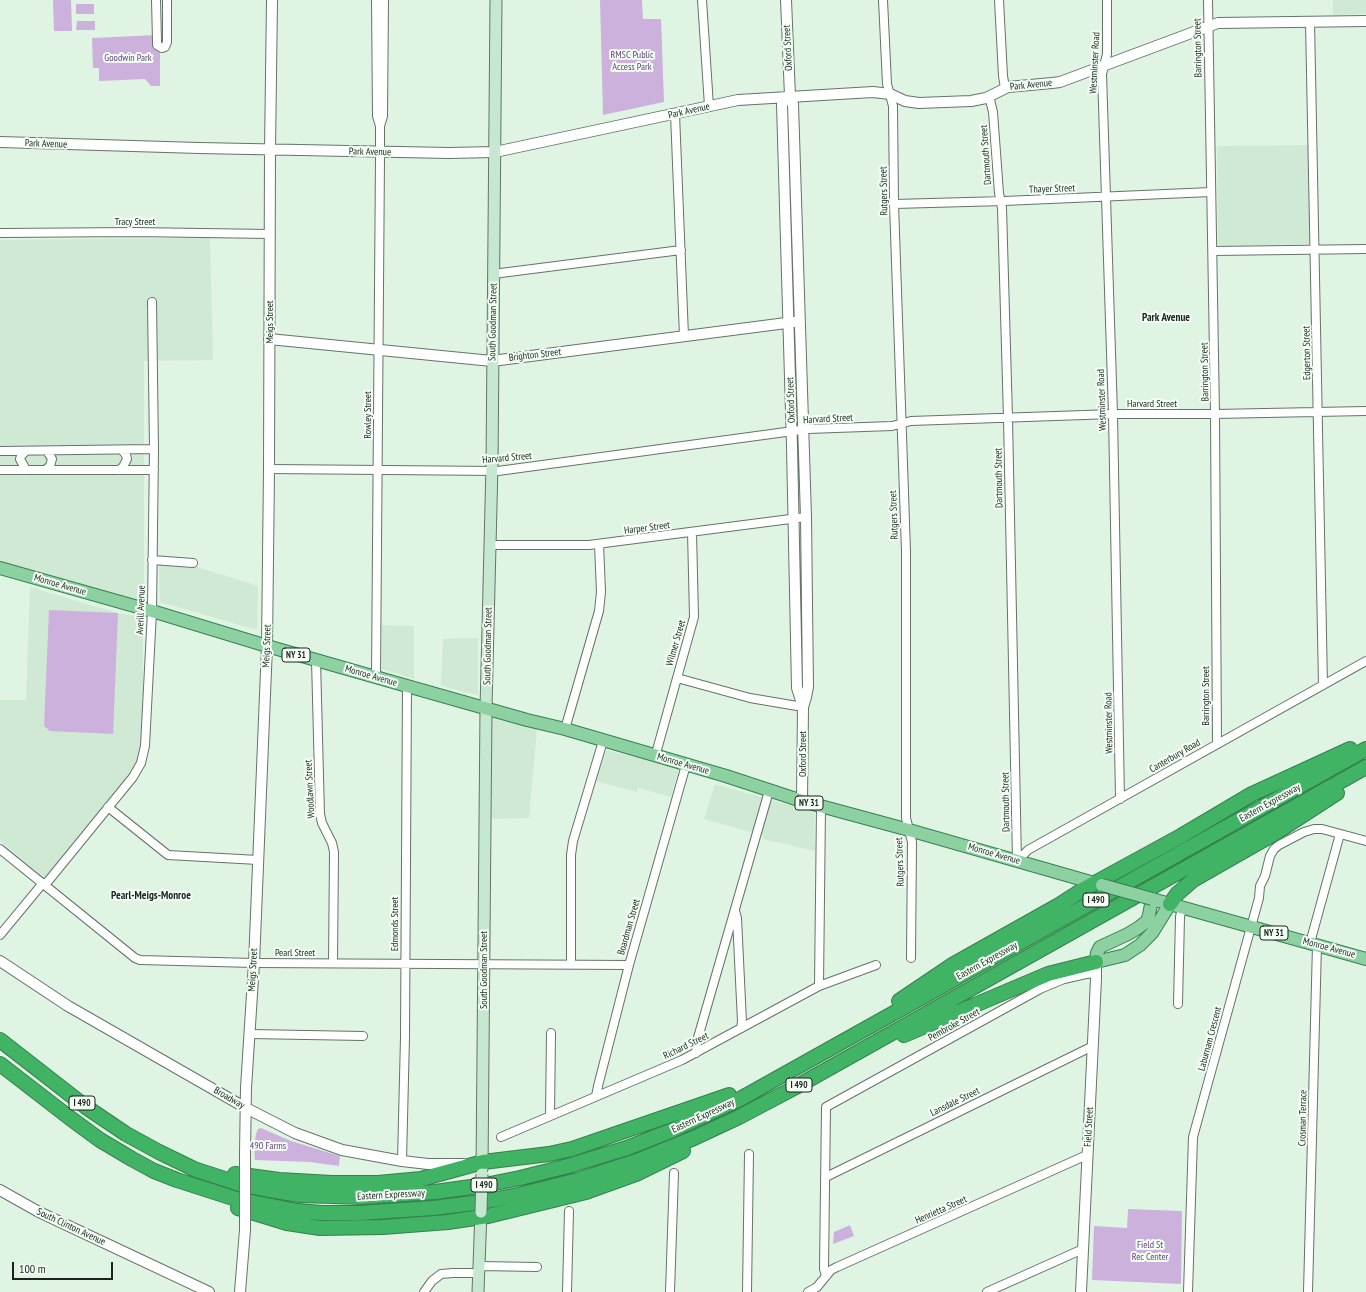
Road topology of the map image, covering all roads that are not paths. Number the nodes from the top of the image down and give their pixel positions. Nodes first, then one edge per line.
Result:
1 (156, 0) edge
2 (167, 0) edge
3 (272, 0) edge
4 (376, 0) edge
5 (384, 0) edge
6 (496, 0) edge
7 (702, 0) edge
8 (786, 0) edge
9 (883, 0) edge
10 (999, 0) edge
11 (1107, 0) edge
12 (1208, 0) edge
13 (1366, 21) edge
14 (1310, 22) junction
15 (1208, 26) junction
16 (1104, 66) junction
17 (1005, 88) junction
18 (890, 94) junction
19 (790, 96) junction
20 (989, 96) junction
21 (709, 106) junction
22 (675, 114) junction
23 (380, 126) junction
24 (0, 142) edge
25 (270, 150) junction
26 (380, 152) junction
27 (495, 152) junction
28 (1211, 192) junction
29 (1105, 197) junction
30 (1000, 202) junction
31 (894, 204) junction
32 (0, 233) edge
33 (270, 234) junction
34 (1366, 249) edge
35 (681, 250) junction
36 (1315, 250) junction
37 (1213, 252) junction
38 (493, 274) junction
39 (152, 302) dead end
40 (800, 321) junction
41 (788, 322) junction
42 (684, 336) junction
43 (270, 340) junction
44 (378, 351) junction
45 (492, 360) junction
46 (1366, 411) edge
47 (1318, 412) junction
48 (1113, 414) junction
49 (1215, 414) junction
50 (1008, 418) junction
51 (902, 423) junction
52 (804, 430) junction
53 (792, 432) junction
54 (154, 449) junction
55 (122, 450) junction
56 (0, 451) edge
57 (26, 451) junction
58 (47, 451) junction
59 (270, 468) junction
60 (0, 470) edge
61 (26, 470) junction
62 (45, 470) junction
63 (119, 470) junction
64 (154, 470) junction
65 (377, 470) junction
66 (491, 471) junction
67 (806, 517) junction
68 (794, 518) junction
69 (692, 532) junction
70 (599, 544) junction
71 (490, 545) junction
72 (152, 560) junction
73 (193, 563) dead end
74 (0, 568) edge
75 (152, 611) junction
76 (267, 646) junction
77 (316, 660) junction
78 (1366, 661) edge
79 (376, 677) junction
80 (677, 678) junction
81 (1323, 685) junction
82 (407, 686) junction
83 (803, 707) junction
84 (486, 708) junction
85 (565, 729) junction
86 (603, 741) junction
87 (1366, 741) edge
88 (1216, 744) junction
89 (1366, 749) edge
90 (655, 757) junction
91 (686, 765) junction
92 (1366, 767) edge
93 (1366, 773) edge
94 (769, 791) junction
95 (1120, 799) junction
96 (802, 801) junction
97 (821, 806) junction
98 (108, 807) junction
99 (909, 830) junction
100 (1340, 834) junction
101 (1366, 841) edge
102 (0, 849) edge
103 (258, 860) junction
104 (1017, 861) junction
105 (44, 884) junction
106 (1098, 884) junction
107 (1152, 899) junction
108 (1176, 905) junction
109 (735, 911) junction
110 (1251, 926) junction
111 (0, 935) edge
112 (1313, 944) junction
113 (911, 958) dead end
114 (1366, 958) edge
115 (0, 961) edge
116 (254, 963) junction
117 (333, 963) junction
118 (405, 964) junction
119 (484, 964) junction
120 (571, 964) junction
121 (629, 965) junction
122 (876, 965) dead end
123 (1096, 968) junction
124 (819, 986) junction
125 (1178, 1004) dead end
126 (741, 1028) junction
127 (551, 1033) dead end
128 (250, 1034) junction
129 (363, 1036) dead end
130 (0, 1040) edge
131 (1093, 1046) junction
132 (826, 1051) junction
133 (696, 1053) junction
134 (0, 1064) edge
135 (837, 1064) junction
136 (783, 1075) junction
137 (596, 1096) junction
138 (761, 1106) junction
139 (246, 1108) junction
140 (550, 1116) junction
141 (501, 1137) dead end
142 (749, 1154) dead end
143 (1087, 1155) junction
144 (170, 1157) junction
145 (402, 1161) junction
146 (482, 1168) junction
147 (154, 1171) junction
148 (674, 1173) dead end
149 (826, 1177) junction
150 (0, 1190) edge
151 (569, 1211) dead end
152 (481, 1215) junction
153 (1083, 1249) junction
154 (537, 1267) dead end
155 (479, 1269) junction
156 (826, 1276) junction
157 (209, 1292) edge
158 (240, 1292) edge
159 (424, 1292) edge
160 (478, 1292) edge
161 (567, 1292) edge
162 (670, 1292) edge
163 (747, 1292) edge
164 (808, 1292) edge
165 (987, 1292) edge
166 (1081, 1292) edge
167 (1188, 1292) edge
168 (1308, 1292) edge

1 - 2 street
3 - 25 street, Meigs Street
4 - 23 street
5 - 23 street
6 - 27 main road, South Goodman Street
7 - 21 street
8 - 19 street, Oxford Street
9 - 18 street, Rutgers Street
10 - 17 street
11 - 16 street, Westminster Road
12 - 15 street, Barrington Street
13 - 14 street, Park Avenue
14 - 15 street, Park Avenue
14 - 36 street, Edgerton Street
15 - 16 street, Park Avenue
15 - 28 street, Barrington Street
16 - 17 street, Park Avenue
16 - 29 street, Westminster Road
17 - 20 street, Park Avenue
18 - 19 street, Park Avenue
18 - 20 street, Park Avenue
18 - 31 street, Rutgers Street
19 - 21 street, Park Avenue
19 - 40 street, Oxford Street
19 - 41 street, Oxford Street
20 - 30 street, Dartmouth Street
21 - 22 street, Park Avenue
22 - 27 street, Park Avenue
22 - 35 street
23 - 26 street, Rowley Street
24 - 25 street, Park Avenue
25 - 26 street, Park Avenue
25 - 33 street, Meigs Street
26 - 27 street, Park Avenue
26 - 44 street, Rowley Street
27 - 38 main road, South Goodman Street
28 - 29 street, Thayer Street
28 - 37 street, Barrington Street
29 - 30 street, Thayer Street
29 - 48 street, Westminster Road
30 - 31 street, Thayer Street
30 - 50 street, Dartmouth Street
31 - 51 street, Rutgers Street
32 - 33 street, Tracy Street
33 - 43 street, Meigs Street
34 - 36 street
35 - 38 street
35 - 42 street
36 - 37 street
36 - 47 street, Edgerton Street
37 - 49 street, Barrington Street
38 - 45 main road, South Goodman Street
39 - 54 street, Averill Avenue
40 - 41 street, Brighton Street
40 - 52 street, Oxford Street
41 - 42 street, Brighton Street
41 - 53 street, Oxford Street
42 - 45 street, Brighton Street
43 - 44 street, Brighton Street
43 - 59 street, Meigs Street
44 - 45 street, Brighton Street
44 - 65 street, Rowley Street
45 - 66 main road, South Goodman Street
46 - 47 street, Harvard Street
47 - 49 street, Harvard Street
47 - 81 street, Edgerton Street
48 - 49 street, Harvard Street
48 - 50 street, Harvard Street
48 - 95 street, Westminster Road
49 - 88 street, Barrington Street
50 - 51 street, Harvard Street
50 - 104 street, Dartmouth Street
51 - 52 street, Harvard Street
51 - 99 street, Rutgers Street
52 - 53 street, Harvard Street
52 - 67 street, Oxford Street
53 - 66 street, Harvard Street
53 - 68 street, Oxford Street
54 - 55 street
54 - 64 street, Averill Avenue
55 - 58 street
55 - 63 street
56 - 57 street
57 - 58 street
57 - 61 street
58 - 62 street
59 - 65 street, Harvard Street
59 - 76 street, Meigs Street
60 - 61 street
61 - 62 street
62 - 63 street
63 - 64 street
64 - 72 street, Averill Avenue
65 - 66 street, Harvard Street
65 - 79 street, Rowley Street
66 - 71 main road, South Goodman Street
67 - 68 street, Harper Street
67 - 83 street, Oxford Street
68 - 69 street, Harper Street
68 - 83 street, Oxford Street
69 - 70 street, Harper Street
69 - 80 street, Wilmer Street
70 - 71 street, Harper Street
70 - 85 street
71 - 84 main road, South Goodman Street
72 - 73 street
72 - 75 street, Averill Avenue
74 - 75 main road, Monroe Avenue / NY 31
75 - 76 main road, Monroe Avenue / NY 31
75 - 98 street, Averill Avenue
76 - 77 main road, Monroe Avenue / NY 31
76 - 103 street, Meigs Street
77 - 79 main road, Monroe Avenue / NY 31
77 - 117 street, Woodlawn Street
78 - 81 street, Canterbury Road
79 - 82 main road, Monroe Avenue / NY 31
80 - 83 street
80 - 90 street, Wilmer Street
81 - 88 street, Canterbury Road
82 - 84 main road, Monroe Avenue / NY 31
82 - 118 street, Edmonds Street
83 - 96 street, Oxford Street
84 - 85 main road, Monroe Avenue / NY 31
84 - 119 main road, South Goodman Street
85 - 86 main road, Monroe Avenue / NY 31
86 - 90 main road, Monroe Avenue / NY 31
86 - 120 street
87 - 106 highway
88 - 95 street, Canterbury Road
89 - 132 highway, Eastern Expressway / I 490
90 - 91 main road, Monroe Avenue / NY 31
91 - 94 main road, Monroe Avenue / NY 31
91 - 121 street, Boardman Street
92 - 135 highway, Eastern Expressway / I 490
93 - 108 highway
94 - 96 main road, Monroe Avenue / NY 31
94 - 109 street
95 - 104 street, Canterbury Road
96 - 97 main road, Monroe Avenue / NY 31
97 - 99 main road, Monroe Avenue / NY 31
97 - 124 street
98 - 103 street
98 - 105 street, Averill Avenue
99 - 104 main road, Monroe Avenue / NY 31
99 - 113 street, Rutgers Street
100 - 101 street
100 - 110 street, Laburnam Crescent
100 - 112 street, Crosman Terrace
102 - 105 street, Pearl Street
103 - 116 street, Meigs Street
104 - 106 main road, Monroe Avenue / NY 31
105 - 111 street, Averill Avenue
105 - 116 street, Pearl Street
106 - 107 main road, Monroe Avenue / NY 31, bridge
106 - 132 highway
107 - 108 main road, Monroe Avenue / NY 31
107 - 123 main road
108 - 110 main road, Monroe Avenue / NY 31
108 - 123 main road
108 - 125 street
109 - 126 street
109 - 133 street
110 - 112 main road, Monroe Avenue / NY 31
110 - 167 street, Laburnam Crescent
112 - 114 main road, Monroe Avenue / NY 31
112 - 168 street, Crosman Terrace
115 - 139 street, Broadway
116 - 117 street, Pearl Street
116 - 128 street, Meigs Street
117 - 118 street, Pearl Street
118 - 119 street, Pearl Street
118 - 145 street, Edmonds Street
119 - 120 street, Pearl Street
119 - 146 main road, South Goodman Street
120 - 121 street, Pearl Street
121 - 137 street, Boardman Street
122 - 124 street, Richard Street
123 - 131 street, Field Street
123 - 135 highway
123 - 149 street, Pembroke Street
124 - 126 street, Richard Street
126 - 133 street, Richard Street
127 - 140 street
128 - 129 street
128 - 139 street, Meigs Street
130 - 144 highway, Eastern Expressway / I 490
131 - 143 street, Field Street
131 - 149 street, Lansdale Street
132 - 136 highway, Eastern Expressway / I 490
133 - 137 street, Richard Street
134 - 147 highway, Eastern Expressway / I 490
135 - 138 highway, Eastern Expressway / I 490
136 - 144 highway, Eastern Expressway / I 490
136 - 146 highway
137 - 140 street, Richard Street
138 - 147 highway, Eastern Expressway / I 490
138 - 152 highway
139 - 145 street, Broadway
139 - 158 street, Meigs Street, bridge
140 - 141 street, Richard Street
142 - 163 street
143 - 153 street, Field Street
143 - 156 street, Henrietta Street
144 - 146 highway
145 - 146 street, Broadway
146 - 152 main road, South Goodman Street, bridge
147 - 152 highway
148 - 162 street
149 - 156 street
150 - 157 street, South Clinton Avenue
151 - 161 street
152 - 155 main road, South Goodman Street
153 - 165 street
153 - 166 street, Field Street
154 - 155 street
155 - 159 street
155 - 160 main road, South Goodman Street
156 - 164 street, Henrietta Street

